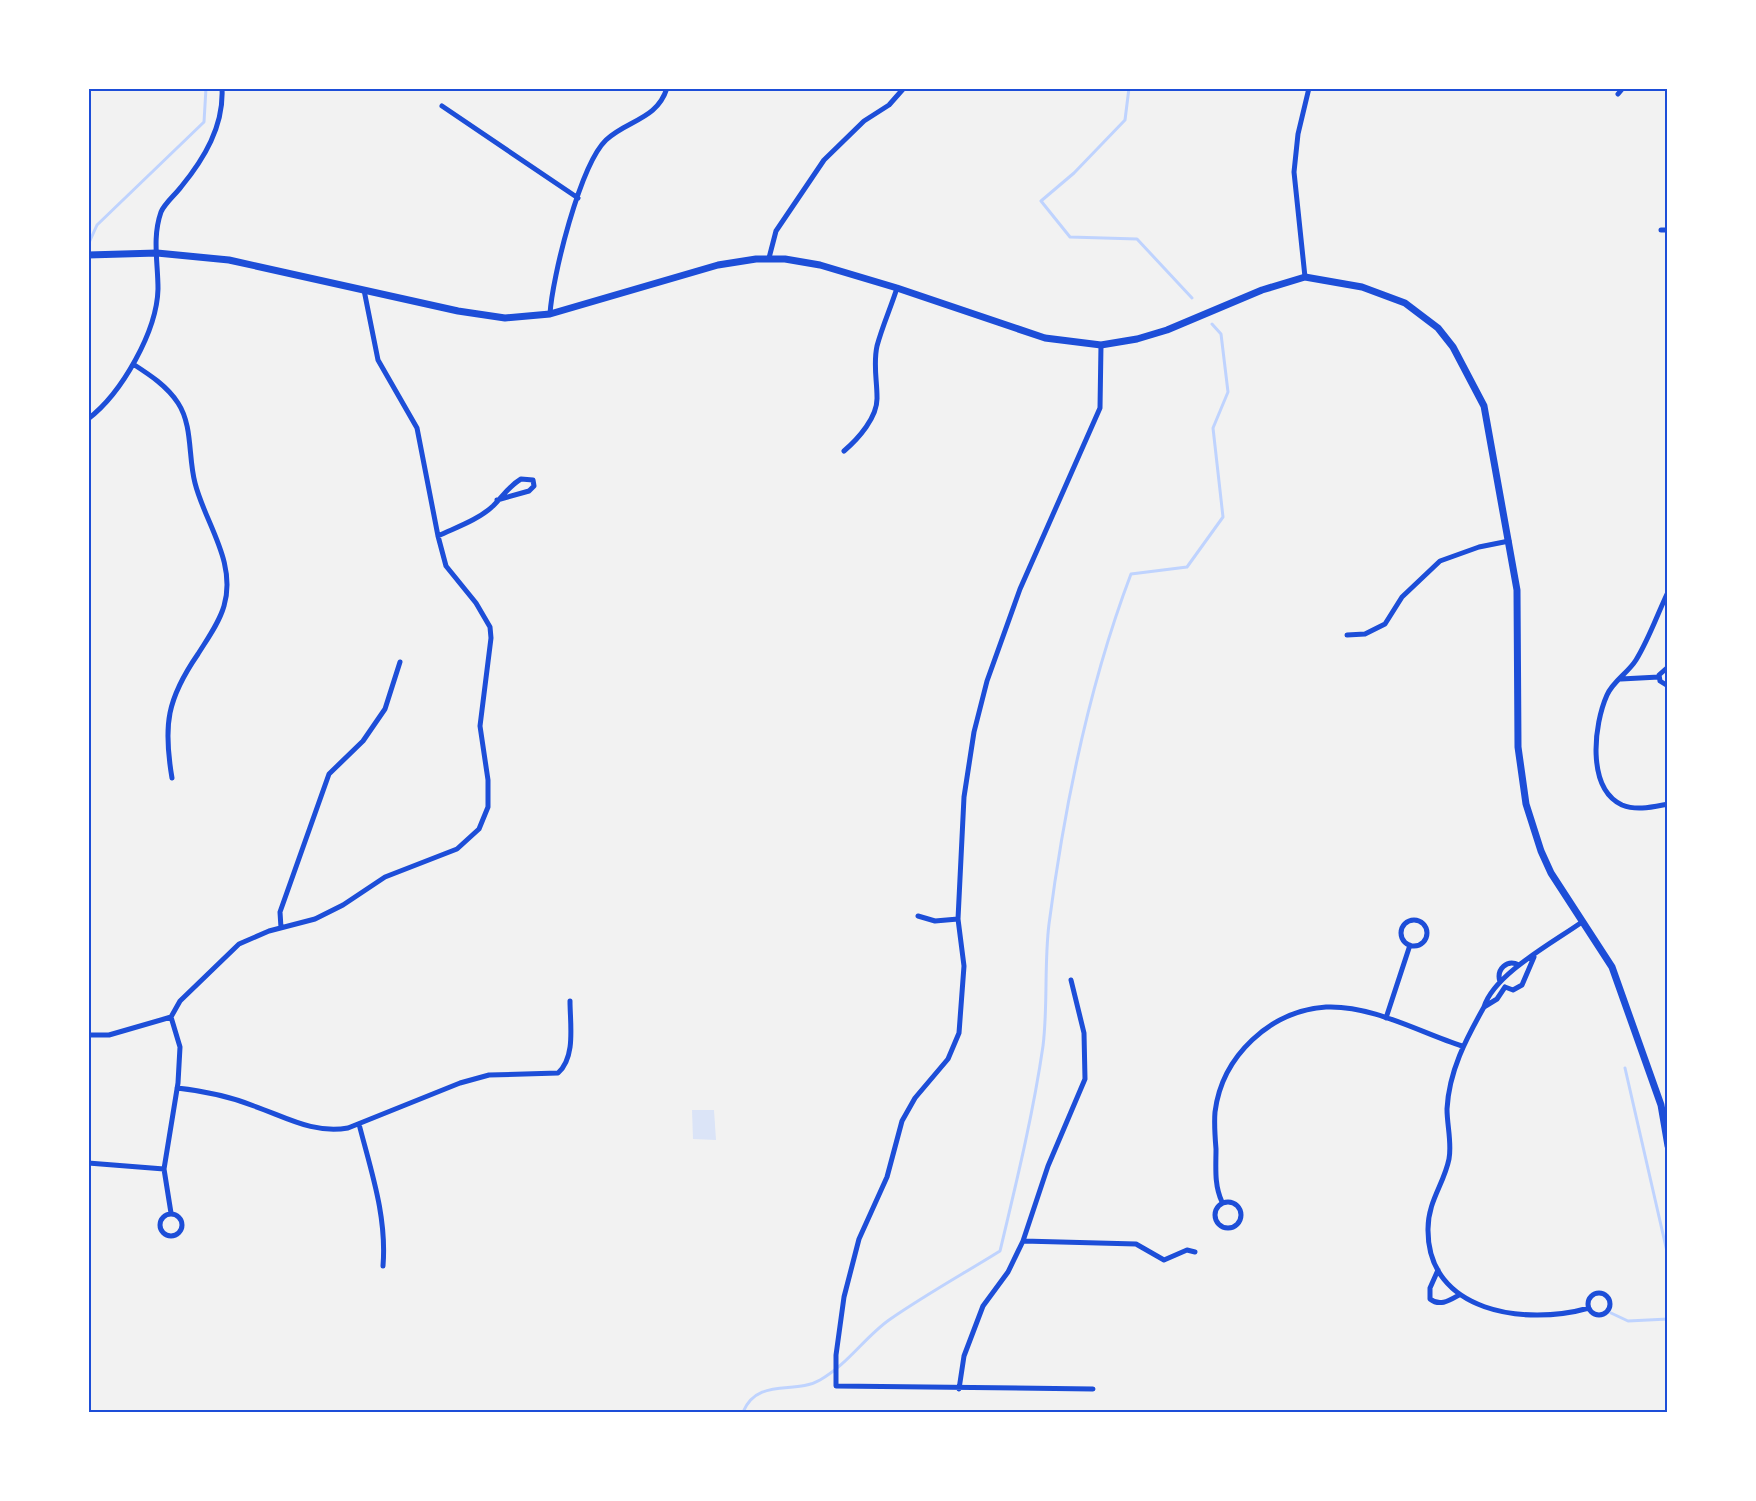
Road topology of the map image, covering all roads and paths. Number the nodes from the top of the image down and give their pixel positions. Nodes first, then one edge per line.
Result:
1 (222, 88) edge
2 (667, 88) edge
3 (904, 88) edge
4 (1309, 88) edge
5 (1623, 88) edge
6 (1618, 94) dead end
7 (442, 106) dead end
8 (578, 198) junction
9 (157, 253) junction
10 (88, 255) edge
11 (769, 258) junction
12 (1305, 278) junction
13 (897, 288) junction
14 (364, 290) junction
15 (550, 314) junction
16 (1101, 345) junction
17 (133, 364) junction
18 (88, 419) edge
19 (844, 451) dead end
20 (497, 500) junction
21 (438, 536) junction
22 (1509, 541) junction
23 (1668, 592) edge
24 (1347, 635) dead end
25 (400, 662) dead end
26 (1668, 667) edge
27 (1659, 677) junction
28 (1621, 679) junction
29 (1668, 686) edge
30 (172, 778) dead end
31 (1668, 804) edge
32 (918, 916) dead end
33 (958, 919) junction
34 (1582, 922) junction
35 (281, 928) junction
36 (1410, 945) junction
37 (1535, 956) junction
38 (1519, 965) junction
39 (1071, 980) dead end
40 (1500, 982) junction
41 (1505, 987) junction
42 (570, 1001) dead end
43 (1484, 1007) junction
44 (171, 1017) junction
45 (1386, 1018) junction
46 (88, 1035) edge
47 (1462, 1046) junction
48 (177, 1088) junction
49 (1661, 1105) junction
50 (1668, 1116) edge
51 (359, 1124) junction
52 (1668, 1146) edge
53 (88, 1163) edge
54 (164, 1169) junction
55 (1222, 1202) junction
56 (171, 1213) junction
57 (1023, 1241) junction
58 (1195, 1252) dead end
59 (383, 1266) dead end
60 (1438, 1270) junction
61 (1459, 1295) junction
62 (1589, 1308) junction
63 (959, 1389) junction
64 (1093, 1389) dead end

1 - 9 street
2 - 8 street
3 - 11 street
4 - 12 street
5 - 6 street
7 - 8 street
8 - 15 street
9 - 10 street
9 - 14 street
9 - 17 street
11 - 13 street
11 - 15 street
12 - 16 street
12 - 22 street
13 - 16 street
13 - 19 street
14 - 15 street
14 - 21 street
16 - 33 street
17 - 18 street
17 - 30 street
20 - 20 street
20 - 21 street
21 - 35 street
22 - 24 street
22 - 34 street
23 - 28 street
25 - 35 street
26 - 27 street
27 - 28 street
27 - 29 street
28 - 31 street
32 - 33 street
33 - 63 street
34 - 37 street
34 - 49 street
35 - 44 street
36 - 36 street
36 - 45 street
37 - 38 street
37 - 41 street
38 - 40 street
38 - 40 street
39 - 57 street
40 - 41 street
40 - 43 street
41 - 43 street
42 - 51 street
43 - 47 street
44 - 46 street
44 - 48 street
45 - 47 street
45 - 55 street
47 - 60 street
48 - 51 street
48 - 54 street
49 - 50 street
49 - 52 street
51 - 59 street
53 - 54 street
54 - 56 street
55 - 55 street
56 - 56 street
57 - 58 street
57 - 63 street
60 - 61 street
60 - 61 street
61 - 62 street
62 - 62 street
63 - 64 street

